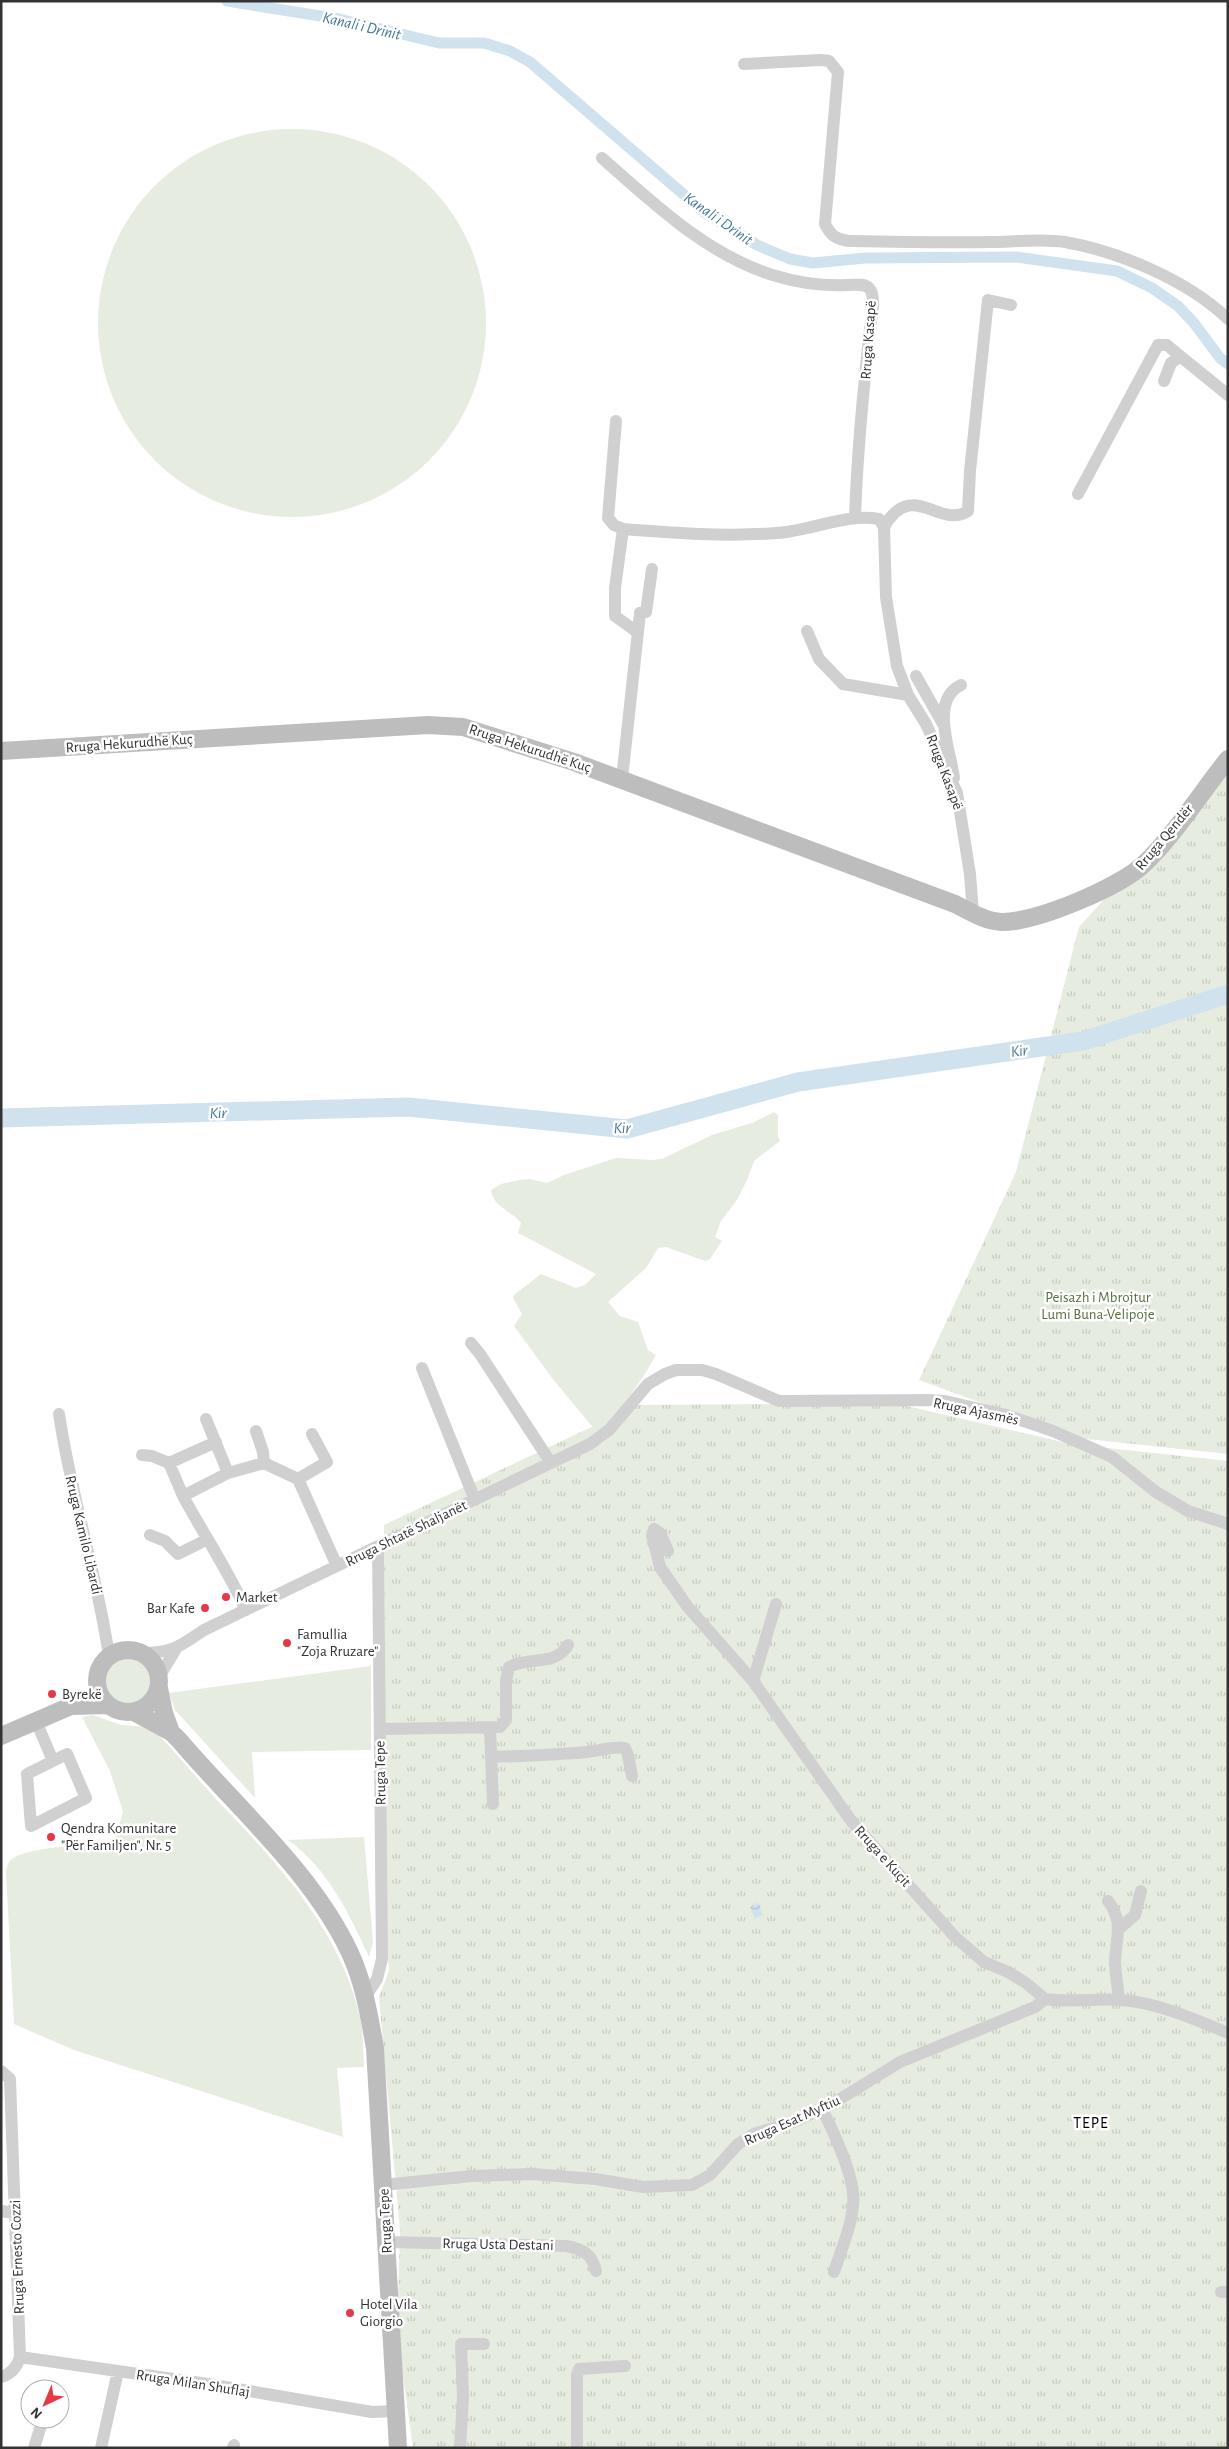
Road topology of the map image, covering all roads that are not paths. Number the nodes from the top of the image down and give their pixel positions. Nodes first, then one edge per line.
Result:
1 (744, 64) dead end
2 (602, 158) dead end
3 (1011, 304) dead end
4 (1228, 319) edge
5 (1180, 356) junction
6 (1164, 381) dead end
7 (1228, 395) edge
8 (616, 421) dead end
9 (1078, 494) dead end
10 (855, 518) junction
11 (884, 526) junction
12 (623, 529) junction
13 (652, 569) dead end
14 (808, 631) dead end
15 (637, 632) junction
16 (916, 676) dead end
17 (961, 685) dead end
18 (908, 695) junction
19 (943, 724) junction
20 (1, 751) edge
21 (1228, 758) edge
22 (622, 779) junction
23 (957, 793) junction
24 (972, 913) junction
25 (471, 1342) dead end
26 (422, 1368) dead end
27 (648, 1384) joint
28 (59, 1414) dead end
29 (206, 1419) dead end
30 (256, 1431) dead end
31 (312, 1434) dead end
32 (216, 1442) junction
33 (142, 1455) dead end
34 (169, 1463) junction
35 (264, 1463) junction
36 (551, 1463) junction
37 (228, 1473) junction
38 (298, 1479) junction
39 (183, 1496) junction
40 (475, 1500) junction
41 (1228, 1524) edge
42 (150, 1535) dead end
43 (206, 1540) junction
44 (378, 1547) junction
45 (668, 1551) dead end
46 (336, 1566) junction
47 (776, 1604) dead end
48 (246, 1610) junction
49 (568, 1645) dead end
50 (176, 1649) junction
51 (141, 1652) junction
52 (109, 1656) junction
53 (96, 1680) junction
54 (753, 1680) junction
55 (159, 1683) junction
56 (107, 1705) junction
57 (71, 1706) junction
58 (134, 1712) junction
59 (36, 1721) junction
60 (380, 1729) junction
61 (490, 1729) junction
62 (172, 1732) junction
63 (1, 1736) edge
64 (491, 1758) junction
65 (53, 1761) junction
66 (632, 1776) dead end
67 (493, 1804) dead end
68 (1141, 1891) dead end
69 (1108, 1900) dead end
70 (1120, 1928) junction
71 (366, 1996) junction
72 (1045, 1998) junction
73 (1119, 2000) junction
74 (1228, 2033) edge
75 (1, 2071) edge
76 (822, 2109) junction
77 (383, 2185) junction
78 (1, 2211) edge
79 (15, 2214) junction
80 (386, 2242) junction
81 (596, 2271) dead end
82 (834, 2272) dead end
83 (484, 2344) dead end
84 (20, 2357) junction
85 (625, 2366) dead end
86 (118, 2371) junction
87 (1, 2377) edge
88 (396, 2411) junction
89 (40, 2429) edge
90 (34, 2448) edge
91 (102, 2448) edge
92 (398, 2448) edge
93 (460, 2448) edge
94 (577, 2448) edge

1 - 4 street
2 - 10 street, Rruga Kasapë
3 - 11 street
5 - 6 street
5 - 7 street
5 - 9 street
8 - 12 street
10 - 11 street
10 - 12 street
11 - 18 street, Rruga Kasapë
12 - 15 street
13 - 15 street
14 - 18 street
15 - 22 street
16 - 19 street
17 - 19 street
18 - 23 street, Rruga Kasapë
19 - 23 street
20 - 22 street, Rruga Hekurudhë Kuç
21 - 24 street, Rruga Qendër
22 - 24 street, Rruga Hekurudhë Kuç
23 - 24 street, Rruga Kasapë
25 - 36 street
26 - 40 street, Rruga Shtatë Shaljanët
27 - 36 street, Rruga Shtatë Shaljanët
27 - 41 street, Rruga Ajasmës
28 - 52 street, Rruga Kamilo Libardi
29 - 32 street
30 - 35 street
31 - 38 street
32 - 34 street
32 - 37 street
33 - 34 street
34 - 39 street
35 - 37 street
35 - 38 street
36 - 40 street, Rruga Shtatë Shaljanët
37 - 39 street
38 - 46 street, Rruga Shtatë Shaljanët
39 - 43 street
40 - 44 street, Rruga Shtatë Shaljanët
42 - 43 street
43 - 48 street
44 - 46 street, Rruga Shtatë Shaljanët
44 - 60 street, Rruga Tepe
45 - 54 street, Rruga e Kuçit
46 - 48 street, Rruga Shtatë Shaljanët
47 - 54 street
48 - 50 street, Rruga Shtatë Shaljanët
49 - 61 street
50 - 51 street, Rruga Shtatë Shaljanët
50 - 55 street, Rruga Shtatë Shaljanët
51 - 52 street
51 - 55 street
52 - 53 street
53 - 56 street
53 - 57 street
54 - 72 street, Rruga e Kuçit
55 - 58 street
55 - 62 street, Rruga Tepe
56 - 57 street
56 - 58 street
57 - 59 street
58 - 62 street, Rruga Tepe
59 - 63 street
59 - 65 street
60 - 61 street
60 - 71 street, Rruga Tepe
61 - 64 street
62 - 71 street, Rruga Tepe
64 - 66 street
64 - 67 street
65 - 65 street
68 - 70 street
69 - 70 street
70 - 73 street
71 - 77 street, Rruga Tepe
72 - 73 street
72 - 76 street, Rruga Esat Myftiu
73 - 74 street
75 - 79 street, Rruga Ernesto Cozzi
76 - 77 street, Rruga Esat Myftiu
76 - 82 street
77 - 80 street, Rruga Tepe
78 - 79 street
79 - 84 street, Rruga Ernesto Cozzi
80 - 81 street, Rruga Usta Destani
80 - 88 street, Rruga Tepe
83 - 93 street
84 - 86 street, Rruga Milan Shuflaj
84 - 87 street
85 - 94 street
86 - 88 street, Rruga Milan Shuflaj
86 - 91 street
88 - 92 street, Rruga Tepe
89 - 90 street

